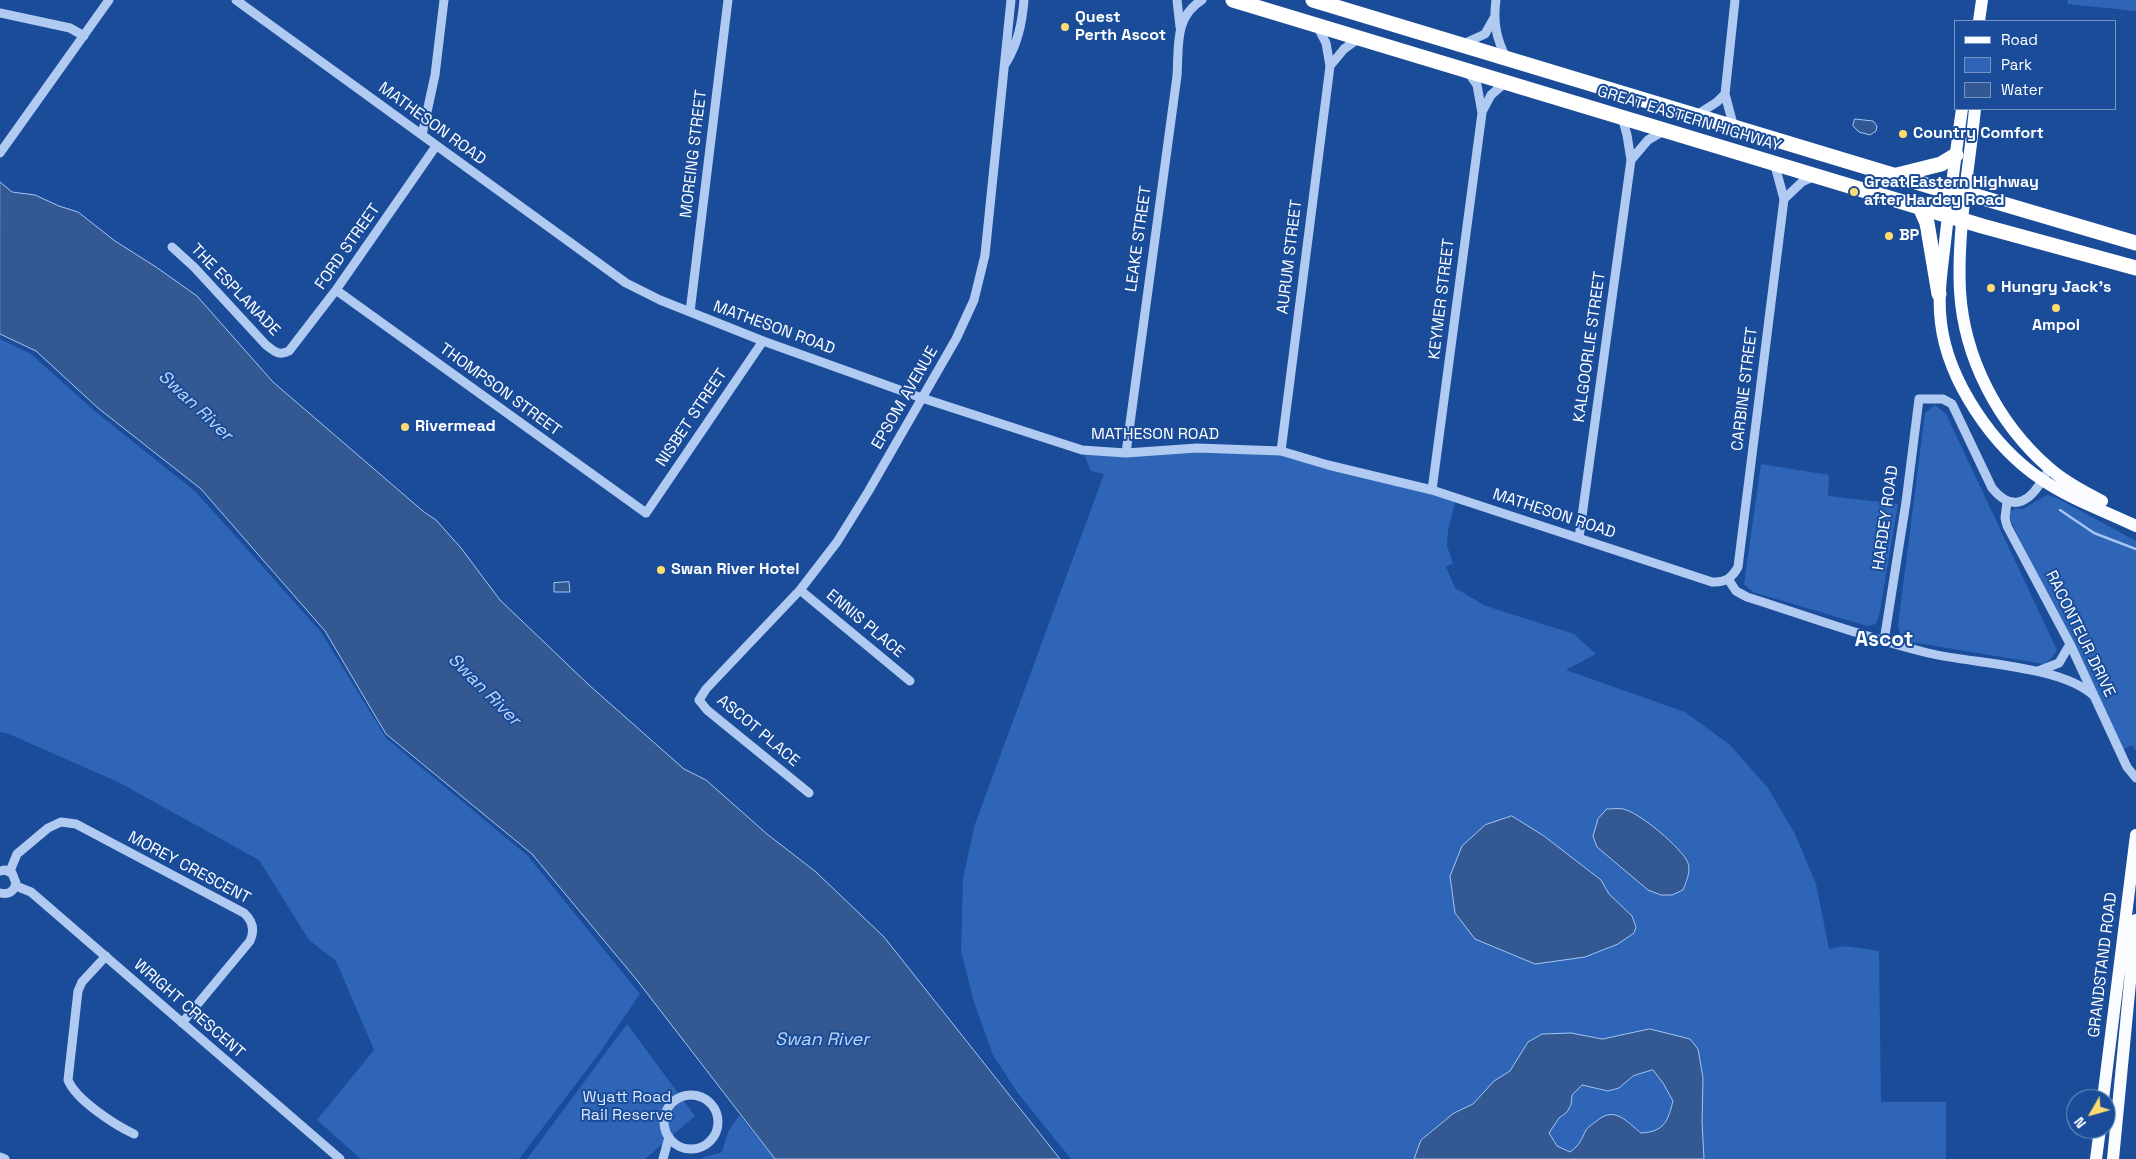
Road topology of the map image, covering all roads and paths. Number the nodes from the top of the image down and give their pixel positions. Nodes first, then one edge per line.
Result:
1 (109, 0) edge
2 (236, 0) edge
3 (444, 0) edge
4 (728, 0) edge
5 (1011, 0) edge
6 (1024, 0) edge
7 (1177, 0) edge
8 (1202, 0) edge
9 (1233, 0) edge
10 (1313, 0) edge
11 (1496, 0) edge
12 (1735, 0) edge
13 (1982, 0) edge
14 (0, 13) edge
15 (1494, 18) junction
16 (1979, 20) edge
17 (1317, 26) junction
18 (1180, 30) junction
19 (84, 36) junction
20 (1359, 38) junction
21 (1462, 45) junction
22 (1507, 59) junction
23 (1005, 66) junction
24 (1330, 66) junction
25 (1467, 70) junction
26 (1506, 82) junction
27 (1724, 94) junction
28 (1962, 110) edge
29 (1975, 110) edge
30 (1482, 113) junction
31 (1695, 116) junction
32 (1622, 117) junction
33 (1734, 128) junction
34 (1666, 130) junction
35 (422, 135) junction
36 (436, 146) junction
37 (0, 153) edge
38 (1956, 155) junction
39 (1631, 160) junction
40 (1774, 162) junction
41 (1895, 175) junction
42 (1816, 176) junction
43 (1959, 192) junction
44 (1784, 199) junction
45 (1920, 207) junction
46 (1948, 215) junction
47 (1964, 220) junction
48 (2136, 243) edge
49 (172, 247) dead end
50 (2136, 268) edge
51 (336, 290) junction
52 (1939, 294) junction
53 (690, 312) junction
54 (763, 341) junction
55 (276, 353) joint
56 (922, 398) junction
57 (1281, 451) junction
58 (1126, 453) junction
59 (2049, 468) junction
60 (2042, 480) junction
61 (1432, 490) junction
62 (2008, 502) junction
63 (646, 513) joint
64 (2136, 518) edge
65 (2136, 526) edge
66 (1579, 538) junction
67 (1728, 579) junction
68 (800, 590) junction
69 (1884, 641) junction
70 (2070, 644) junction
71 (2038, 672) junction
72 (910, 681) dead end
73 (706, 689) joint
74 (2094, 696) junction
75 (2136, 778) edge
76 (809, 793) dead end
77 (2136, 835) edge
78 (0, 871) edge
79 (10, 871) junction
80 (16, 886) junction
81 (0, 893) edge
82 (2136, 920) edge
83 (106, 956) junction
84 (182, 1023) junction
85 (2104, 1089) edge
86 (134, 1134) dead end
87 (668, 1137) junction
88 (2099, 1139) edge
89 (0, 1157) edge
90 (5, 1159) edge
91 (340, 1159) edge
92 (663, 1159) edge
93 (2096, 1159) edge
94 (2114, 1159) edge

1 - 19 street
2 - 35 street, MATHESON ROAD
3 - 35 street
4 - 53 street, MOREING STREET
5 - 23 street, EPSOM AVENUE
6 - 23 street, EPSOM AVENUE
7 - 18 street, LEAKE STREET
8 - 18 street, LEAKE STREET
9 - 17 highway, GREAT EASTERN HIGHWAY
10 - 21 highway, GREAT EASTERN HIGHWAY
11 - 15 street
12 - 27 street
13 - 16 main road
14 - 19 street
15 - 21 street
15 - 22 street
17 - 20 highway, GREAT EASTERN HIGHWAY
17 - 24 street, AURUM STREET
18 - 58 street, LEAKE STREET
19 - 37 street
20 - 24 street
20 - 25 highway, GREAT EASTERN HIGHWAY
21 - 22 highway, GREAT EASTERN HIGHWAY
22 - 31 highway, GREAT EASTERN HIGHWAY
23 - 56 street, EPSOM AVENUE
24 - 57 street, AURUM STREET
25 - 26 highway, GREAT EASTERN HIGHWAY
25 - 30 street, KEYMER STREET
26 - 30 street, KEYMER STREET
26 - 32 highway, GREAT EASTERN HIGHWAY
27 - 31 street
27 - 33 street
28 - 38 main road
29 - 43 main road
30 - 61 street, KEYMER STREET
31 - 33 highway, GREAT EASTERN HIGHWAY
32 - 34 highway, GREAT EASTERN HIGHWAY
32 - 39 street, KALGOORLIE STREET
33 - 41 highway, GREAT EASTERN HIGHWAY
34 - 39 street
34 - 40 highway, GREAT EASTERN HIGHWAY
35 - 36 street, MATHESON ROAD
36 - 51 street, FORD STREET
36 - 53 street, MATHESON ROAD
38 - 41 highway
38 - 43 main road
39 - 66 street, KALGOORLIE STREET
40 - 42 highway, GREAT EASTERN HIGHWAY
40 - 44 street, CARBINE STREET
41 - 43 highway, GREAT EASTERN HIGHWAY
42 - 44 street
42 - 45 highway, GREAT EASTERN HIGHWAY
43 - 46 main road
43 - 47 main road
43 - 48 highway, GREAT EASTERN HIGHWAY
44 - 67 street, CARBINE STREET
45 - 46 highway, GREAT EASTERN HIGHWAY
45 - 52 highway
46 - 47 highway, GREAT EASTERN HIGHWAY
46 - 52 main road
47 - 50 highway, GREAT EASTERN HIGHWAY
47 - 59 main road
49 - 55 street, THE ESPLANADE
51 - 55 street, FORD STREET
51 - 63 street, THOMPSON STREET
52 - 60 main road
53 - 54 street, MATHESON ROAD
54 - 56 street, MATHESON ROAD
54 - 63 street, NISBET STREET
56 - 58 street, MATHESON ROAD
56 - 68 street, EPSOM AVENUE
57 - 58 street, MATHESON ROAD
57 - 61 street, MATHESON ROAD
59 - 60 street
59 - 64 main road
60 - 62 street
60 - 65 main road
61 - 66 street, MATHESON ROAD
62 - 69 street, HARDEY ROAD
62 - 70 street, RACONTEUR DRIVE
66 - 67 street, MATHESON ROAD
67 - 69 street
68 - 72 street, ENNIS PLACE
68 - 73 street, EPSOM AVENUE
69 - 71 street
70 - 71 street
70 - 74 street, RACONTEUR DRIVE
71 - 74 street
73 - 76 street, ASCOT PLACE
74 - 75 street, RACONTEUR DRIVE
77 - 85 main road, GRANDSTAND ROAD
78 - 79 street
79 - 80 street
79 - 84 street, MOREY CRESCENT
80 - 81 street
80 - 83 street, WRIGHT CRESCENT
82 - 94 main road, GRANDSTAND ROAD
83 - 84 street, WRIGHT CRESCENT
83 - 86 street
84 - 91 street, WRIGHT CRESCENT
87 - 87 street
87 - 92 street
88 - 93 main road
89 - 90 street

